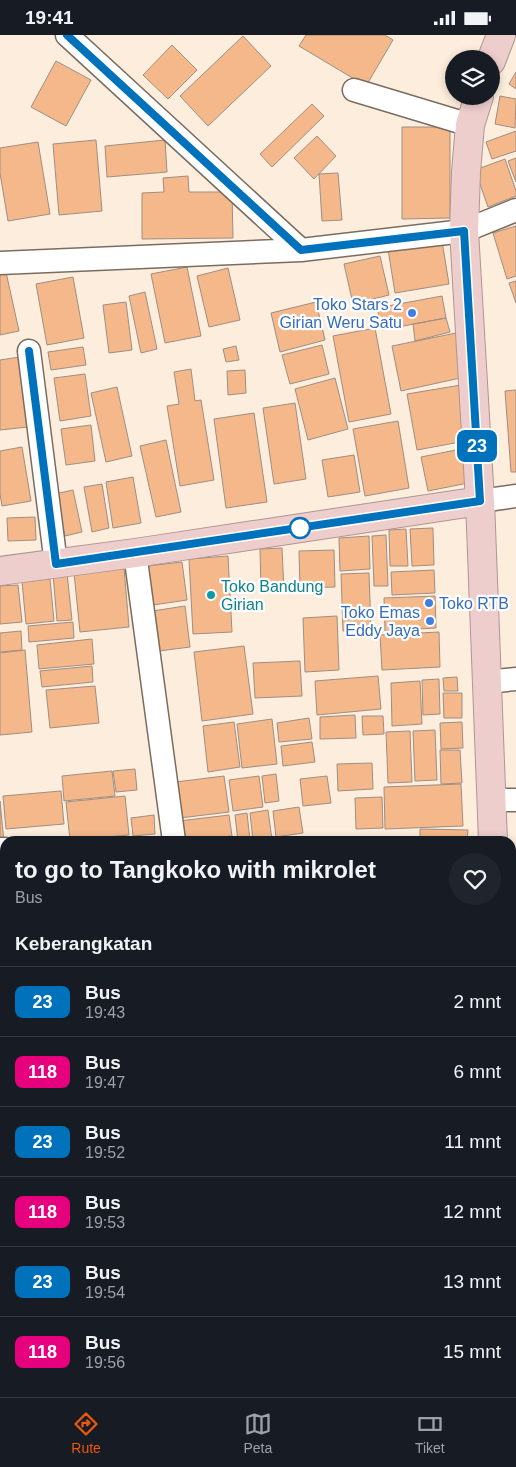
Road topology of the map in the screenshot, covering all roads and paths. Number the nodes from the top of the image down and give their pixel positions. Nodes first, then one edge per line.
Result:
1 (67, 35) edge
2 (501, 35) edge
3 (495, 50) edge
4 (354, 90) dead end
5 (476, 105) edge
6 (470, 125) junction
7 (516, 210) edge
8 (464, 231) junction
9 (301, 250) junction
10 (0, 263) edge
11 (29, 351) dead end
12 (516, 496) edge
13 (480, 501) junction
14 (135, 553) junction
15 (56, 564) junction
16 (0, 571) edge
17 (516, 679) edge
18 (486, 682) junction
19 (503, 800) edge
20 (173, 836) edge
21 (494, 836) edge

1 - 9 street
2 - 3 highway
4 - 6 street
5 - 6 highway
6 - 8 highway
7 - 8 street
8 - 9 street
8 - 13 highway
9 - 10 street
11 - 15 street
12 - 13 street
13 - 14 highway
13 - 18 highway
14 - 15 highway
14 - 20 street
15 - 16 highway
17 - 18 street
18 - 19 highway
19 - 21 highway

